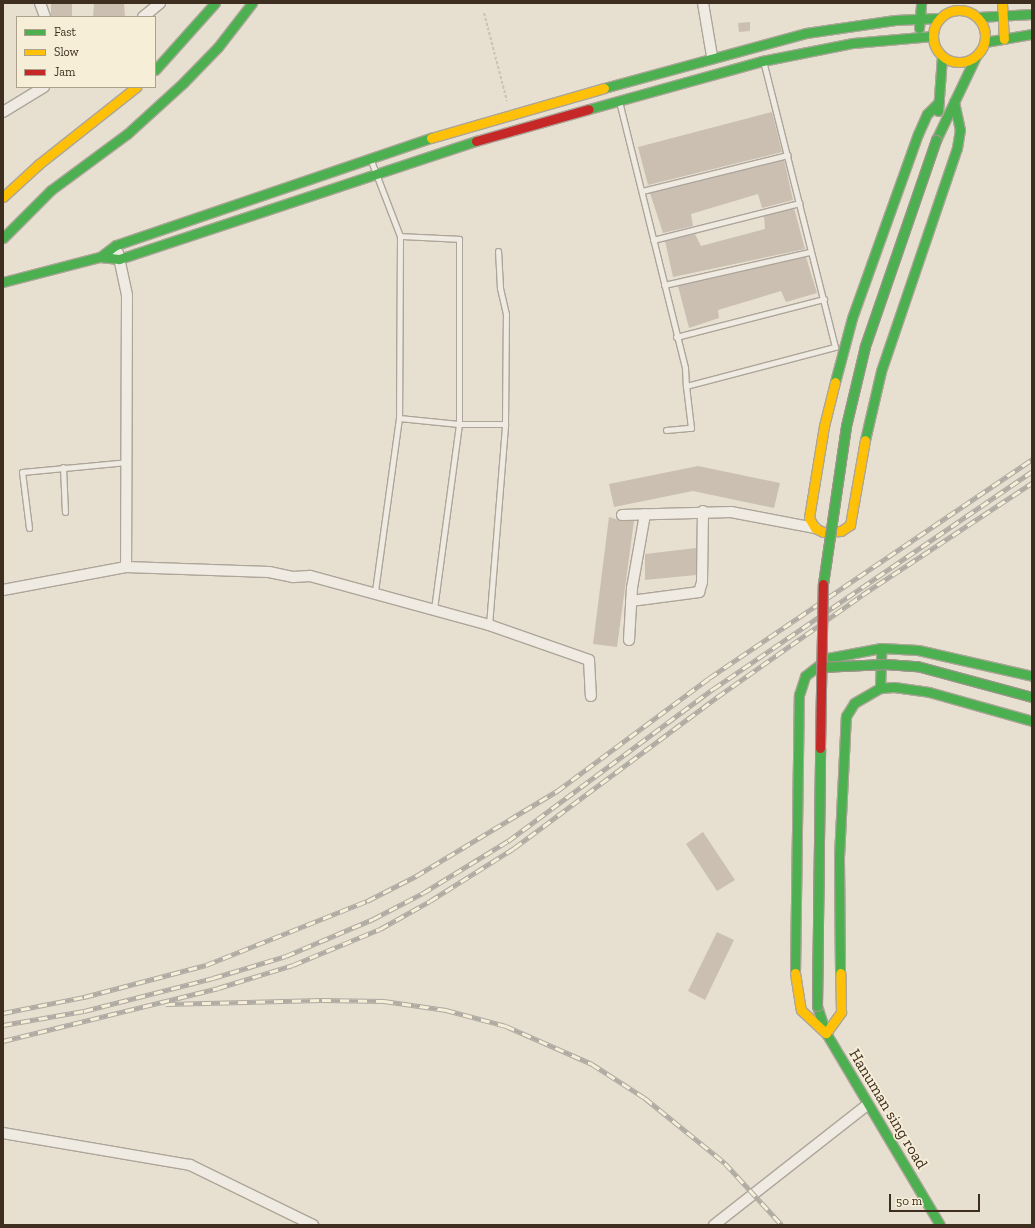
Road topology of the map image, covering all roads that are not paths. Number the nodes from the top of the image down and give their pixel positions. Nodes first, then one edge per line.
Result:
1 (40, 3) edge
2 (160, 3) edge
3 (215, 3) edge
4 (252, 3) edge
5 (703, 3) edge
6 (921, 3) edge
7 (1002, 3) edge
8 (1032, 14) edge
9 (1003, 15) junction
10 (45, 16) edge
11 (145, 16) edge
12 (978, 17) junction
13 (939, 18) junction
14 (919, 19) junction
15 (1032, 34) edge
16 (933, 36) junction
17 (919, 37) junction
18 (1004, 39) junction
19 (985, 42) junction
20 (712, 56) junction
21 (942, 56) junction
22 (976, 56) junction
23 (762, 61) junction
24 (156, 69) edge
25 (42, 88) edge
26 (135, 88) edge
27 (618, 100) junction
28 (939, 102) junction
29 (954, 102) junction
30 (3, 112) edge
31 (936, 140) junction
32 (788, 155) junction
33 (370, 157) junction
34 (374, 171) junction
35 (17, 183) junction
36 (3, 184) edge
37 (642, 191) junction
38 (3, 197) edge
39 (799, 203) junction
40 (3, 235) edge
41 (400, 236) junction
42 (653, 240) junction
43 (116, 245) junction
44 (498, 252) dead end
45 (809, 252) junction
46 (100, 257) junction
47 (119, 259) junction
48 (3, 282) edge
49 (664, 285) junction
50 (824, 299) junction
51 (676, 337) junction
52 (686, 386) junction
53 (399, 418) junction
54 (459, 424) junction
55 (505, 424) junction
56 (666, 430) dead end
57 (127, 462) junction
58 (63, 467) junction
59 (66, 512) dead end
60 (703, 512) junction
61 (645, 514) junction
62 (622, 515) dead end
63 (29, 528) dead end
64 (815, 528) junction
65 (126, 567) junction
66 (3, 590) edge
67 (375, 592) junction
68 (631, 600) junction
69 (434, 611) junction
70 (489, 625) junction
71 (629, 640) dead end
72 (880, 648) junction
73 (820, 667) junction
74 (1032, 676) edge
75 (880, 688) junction
76 (591, 696) dead end
77 (1032, 697) edge
78 (1032, 721) edge
79 (826, 1033) junction
80 (867, 1105) junction
81 (3, 1133) edge
82 (716, 1224) edge
83 (313, 1225) edge
84 (940, 1225) edge

1 - 10 street
2 - 11 street
3 - 24 street
4 - 40 street
5 - 20 street
6 - 14 street
7 - 9 street
8 - 9 street
9 - 12 street
9 - 18 street
12 - 13 street
12 - 19 street
13 - 14 street
13 - 16 street
14 - 17 street
14 - 20 street
15 - 18 street
16 - 17 street
16 - 21 street
17 - 23 street
18 - 19 street
19 - 22 street
20 - 33 street
21 - 22 street
21 - 28 street
22 - 29 street
23 - 27 street
23 - 32 lane
25 - 30 street
26 - 35 street
27 - 34 street
27 - 37 lane
28 - 31 street
28 - 64 street
29 - 31 street
29 - 64 street
31 - 73 street, Hanuman sing road, bridge
32 - 37 lane
32 - 39 lane
33 - 34 lane
33 - 43 street
34 - 41 lane
34 - 47 street
35 - 36 street
35 - 38 street
37 - 42 lane
39 - 42 lane
39 - 45 lane
41 - 53 lane
41 - 54 lane
42 - 49 lane
43 - 46 street
43 - 47 street
44 - 55 lane
45 - 49 lane
45 - 50 lane
46 - 47 street
46 - 48 street
47 - 57 street
49 - 51 lane
50 - 51 lane
50 - 52 lane
51 - 52 lane
52 - 56 lane
53 - 54 lane
53 - 67 lane
54 - 55 lane
54 - 69 lane
55 - 70 lane
57 - 58 lane
57 - 65 street
58 - 59 lane
58 - 63 lane
60 - 61 street
60 - 64 street
60 - 68 street
61 - 62 street
61 - 68 street
65 - 66 street
65 - 67 street
67 - 69 street
68 - 71 street
69 - 70 street
70 - 76 street
72 - 74 street
72 - 75 street
72 - 79 street
73 - 77 street, bridge
73 - 79 street, Hanuman sing road, bridge
75 - 78 street
75 - 79 street
79 - 80 street, Hanuman sing road
80 - 82 street
80 - 84 street, Hanuman sing road
81 - 83 street

